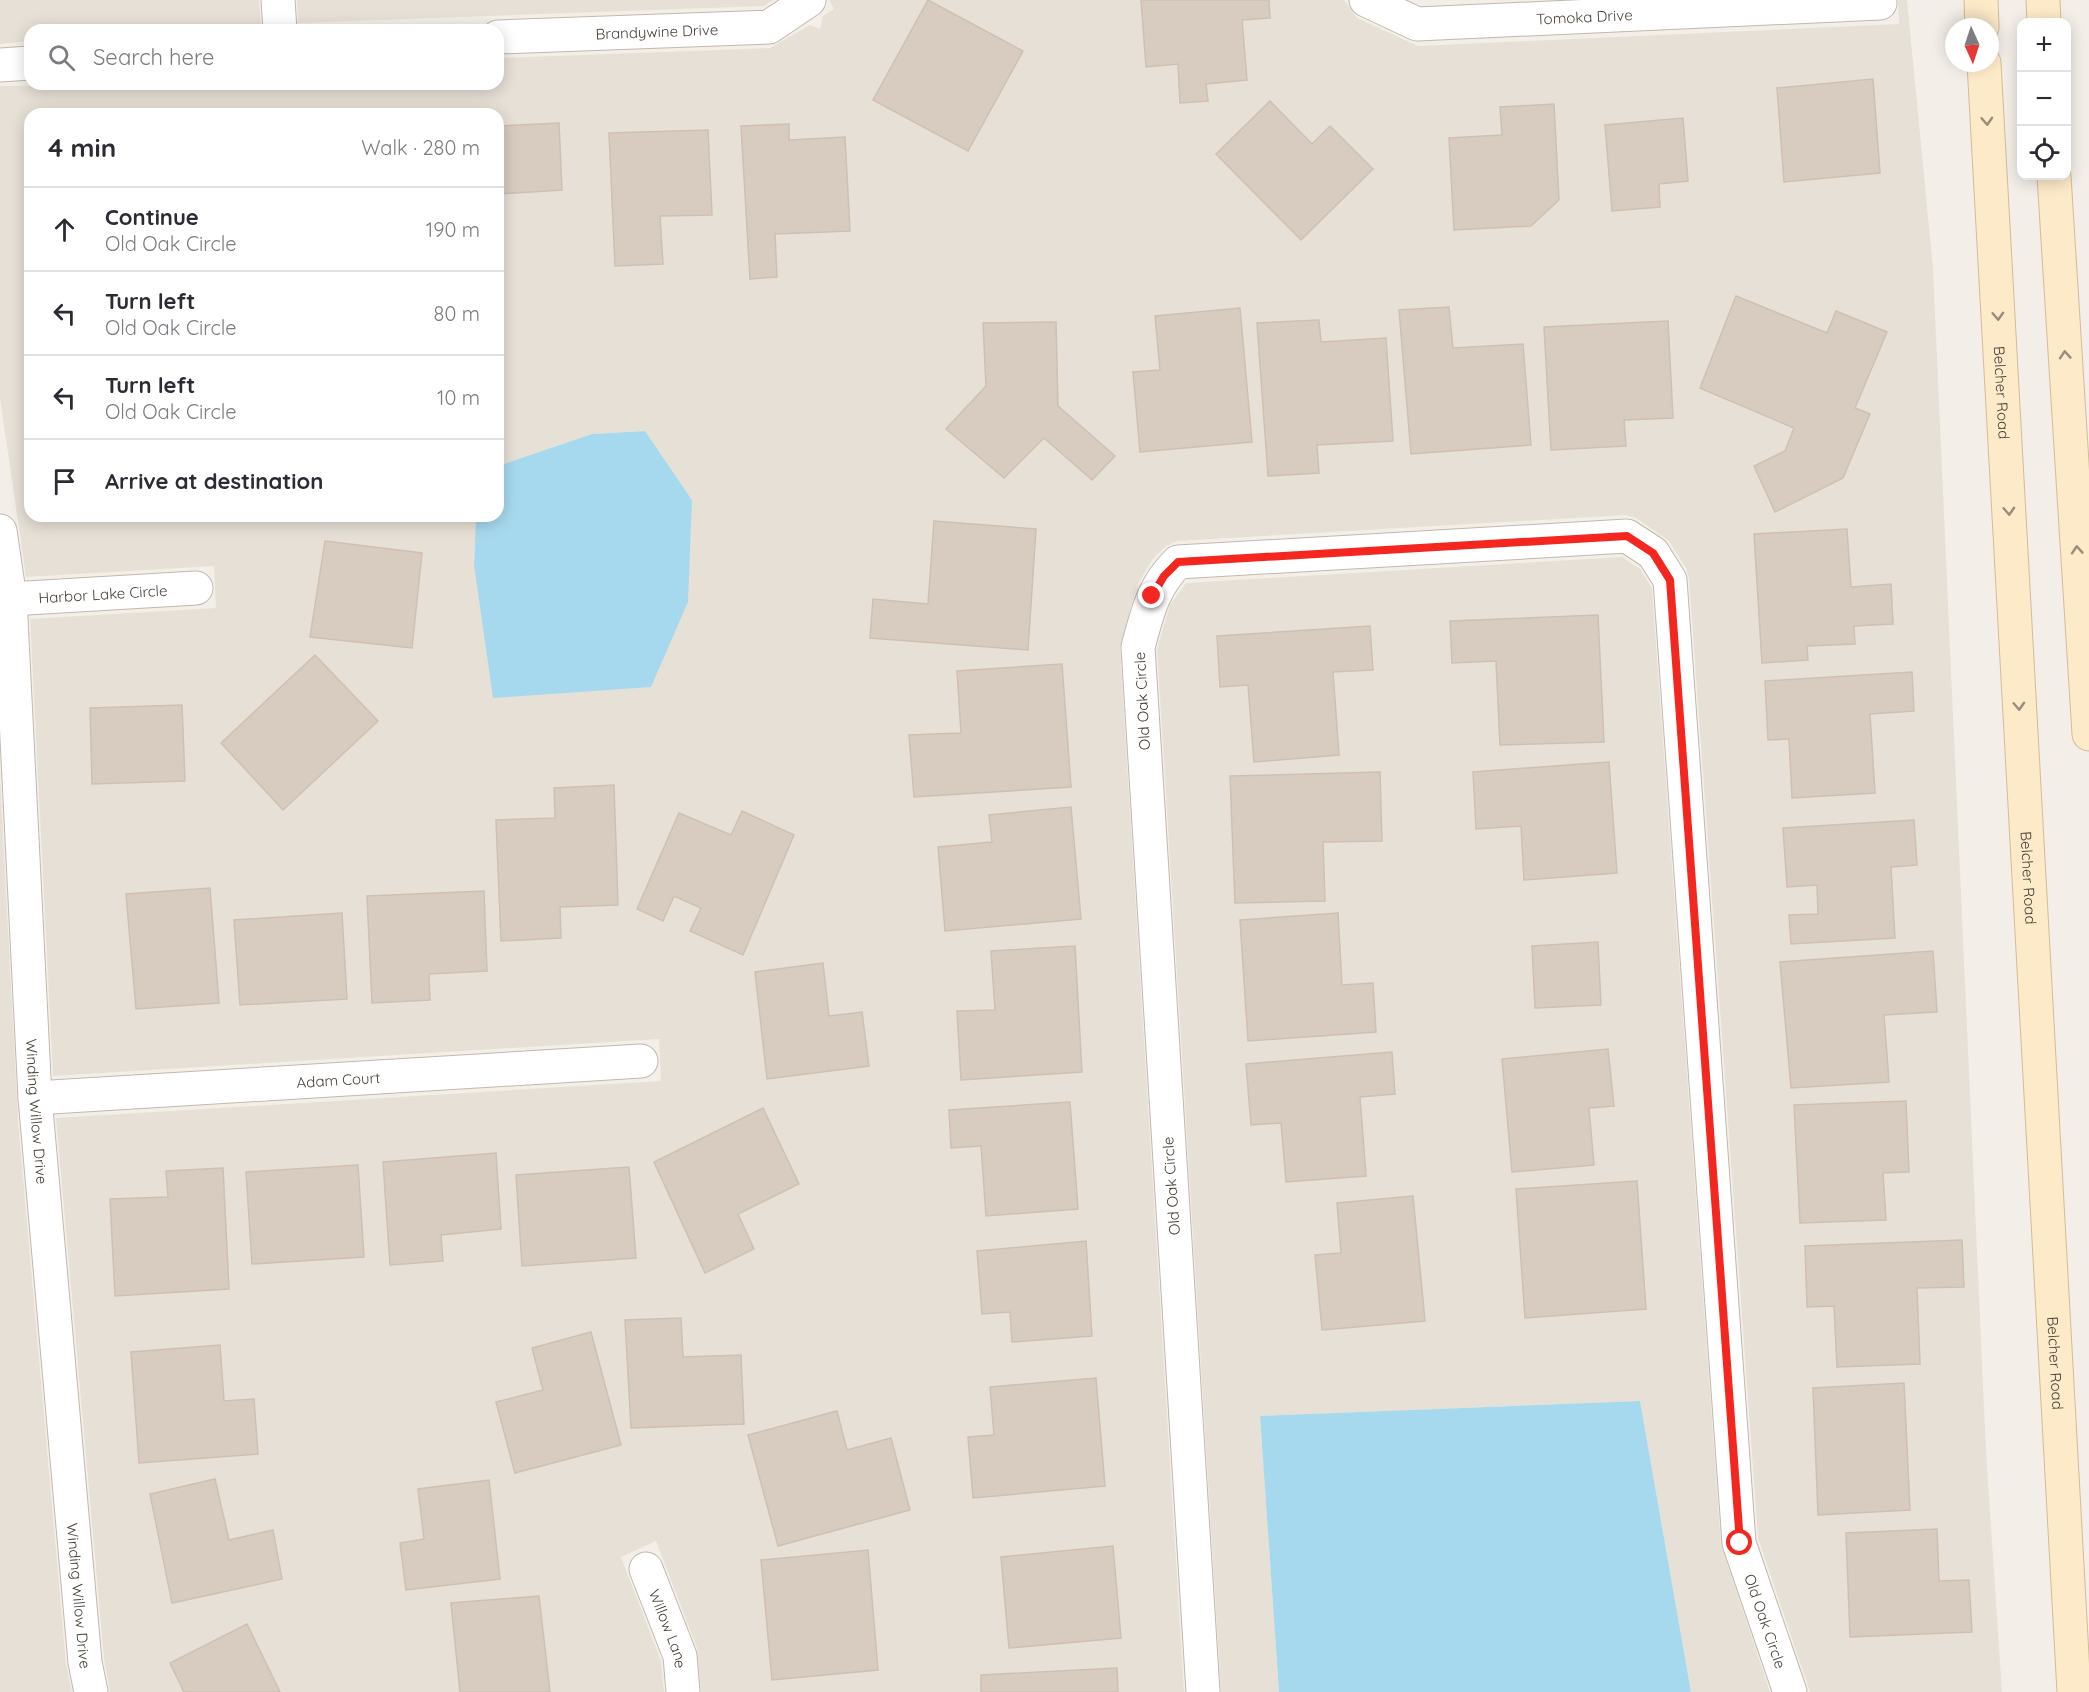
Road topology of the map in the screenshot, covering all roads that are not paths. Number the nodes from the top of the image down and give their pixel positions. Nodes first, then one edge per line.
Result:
1 (278, 0) edge
2 (1366, 0) edge
3 (1981, 0) edge
4 (2043, 0) edge
5 (808, 1) edge
6 (1880, 3) dead end
7 (1982, 18) edge
8 (2044, 18) edge
9 (280, 24) edge
10 (504, 37) edge
11 (24, 63) edge
12 (0, 65) edge
13 (1984, 72) edge
14 (2054, 180) edge
15 (0, 531) edge
16 (196, 588) dead end
17 (10, 599) junction
18 (2089, 734) edge
19 (641, 1060) dead end
20 (35, 1098) junction
21 (646, 1569) dead end
22 (91, 1692) edge
23 (683, 1692) edge
24 (1203, 1692) edge
25 (1790, 1692) edge
26 (2074, 1692) edge

1 - 9 street
2 - 6 street, Tomoka Drive
3 - 7 main road
4 - 8 main road
5 - 10 street, Brandywine Drive
11 - 12 street
13 -> 26 main road, Belcher Road
18 -> 14 main road
15 - 17 street, Winding Willow Drive
16 - 17 street, Harbor Lake Circle
17 - 20 street, Winding Willow Drive
19 - 20 street, Adam Court
20 - 22 street, Winding Willow Drive
21 - 23 street, Willow Lane
24 - 25 street, Old Oak Circle

